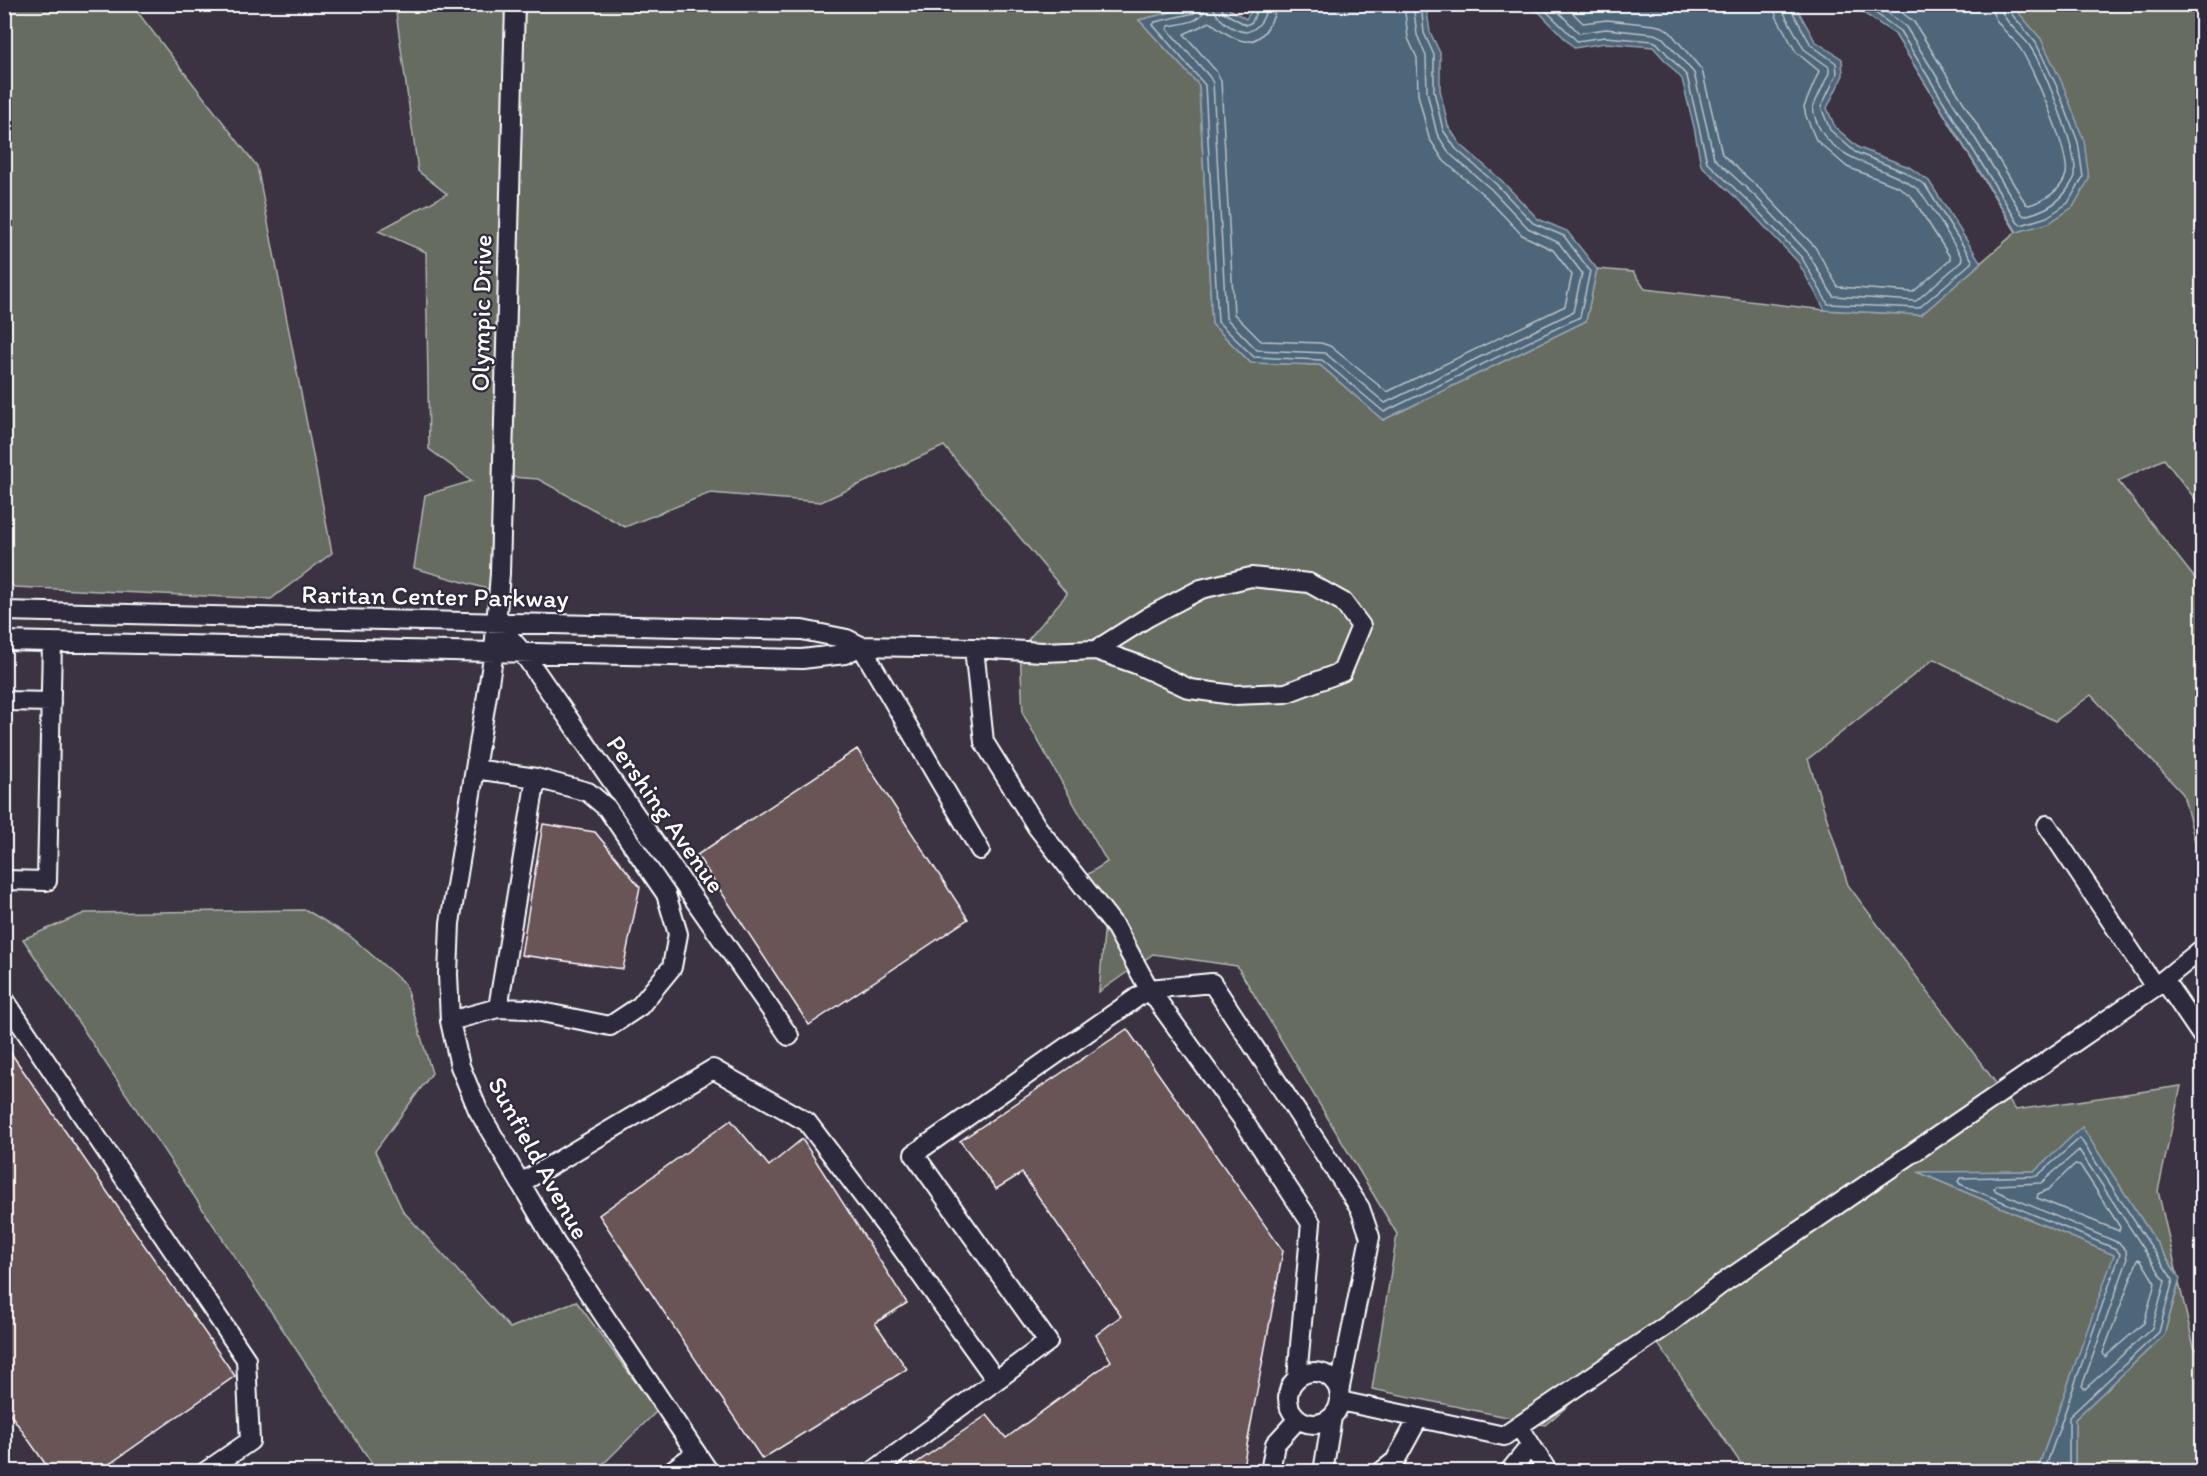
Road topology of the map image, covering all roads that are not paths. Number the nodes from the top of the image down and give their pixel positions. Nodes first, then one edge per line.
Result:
1 (515, 4) edge
2 (4, 611) edge
3 (497, 623) junction
4 (4, 641) edge
5 (52, 642) junction
6 (861, 646) junction
7 (974, 648) junction
8 (1095, 650) junction
9 (494, 652) junction
10 (523, 653) junction
11 (4, 701) edge
12 (51, 702) junction
13 (475, 769) junction
14 (536, 778) junction
15 (2047, 825) dead end
16 (980, 850) dead end
17 (4, 880) edge
18 (2202, 949) edge
19 (2160, 983) junction
20 (1149, 989) junction
21 (4, 999) edge
22 (498, 1008) junction
23 (450, 1021) junction
24 (789, 1036) dead end
25 (2202, 1036) edge
26 (520, 1183) junction
27 (1297, 1378) junction
28 (996, 1380) junction
29 (1337, 1403) junction
30 (1298, 1419) junction
31 (1418, 1419) junction
32 (1519, 1426) junction
33 (1531, 1445) junction
34 (696, 1453) junction
35 (1544, 1470) edge
36 (205, 1472) edge
37 (670, 1472) edge
38 (709, 1472) edge
39 (872, 1472) edge
40 (1270, 1472) edge
41 (1323, 1472) edge
42 (1381, 1472) edge
43 (1509, 1472) edge

1 - 3 street, Olympic Drive
2 - 3 street, Raritan Center Parkway
3 - 6 street, Raritan Center Parkway
3 - 9 street, Olympic Drive
3 - 10 street, Pershing Avenue
4 - 5 street, Raritan Center Parkway
5 - 9 street, Raritan Center Parkway
5 - 12 street
6 - 7 street, Raritan Center Parkway
6 - 10 street, Raritan Center Parkway
6 - 16 street
7 - 8 street, Raritan Center Parkway
7 - 20 street
8 - 8 street
9 - 10 street, Raritan Center Parkway
9 - 13 street, Sunfield Avenue
10 - 24 street, Pershing Avenue
11 - 12 street
12 - 17 street
13 - 14 street
13 - 23 street, Sunfield Avenue
14 - 22 street
14 - 22 street
15 - 19 street
18 - 19 street
19 - 25 street
19 - 32 street
20 - 27 street
20 - 28 street
20 - 29 street
21 - 36 street
22 - 23 street
23 - 26 street, Sunfield Avenue
26 - 28 street
26 - 34 street, Sunfield Avenue
27 - 29 street
27 - 30 street
28 - 39 street
29 - 30 street
29 - 31 street
29 - 41 street
30 - 40 street
31 - 32 street
31 - 42 street
32 - 33 street
33 - 35 street
33 - 43 street
34 - 37 street
34 - 38 street, Sunfield Avenue

